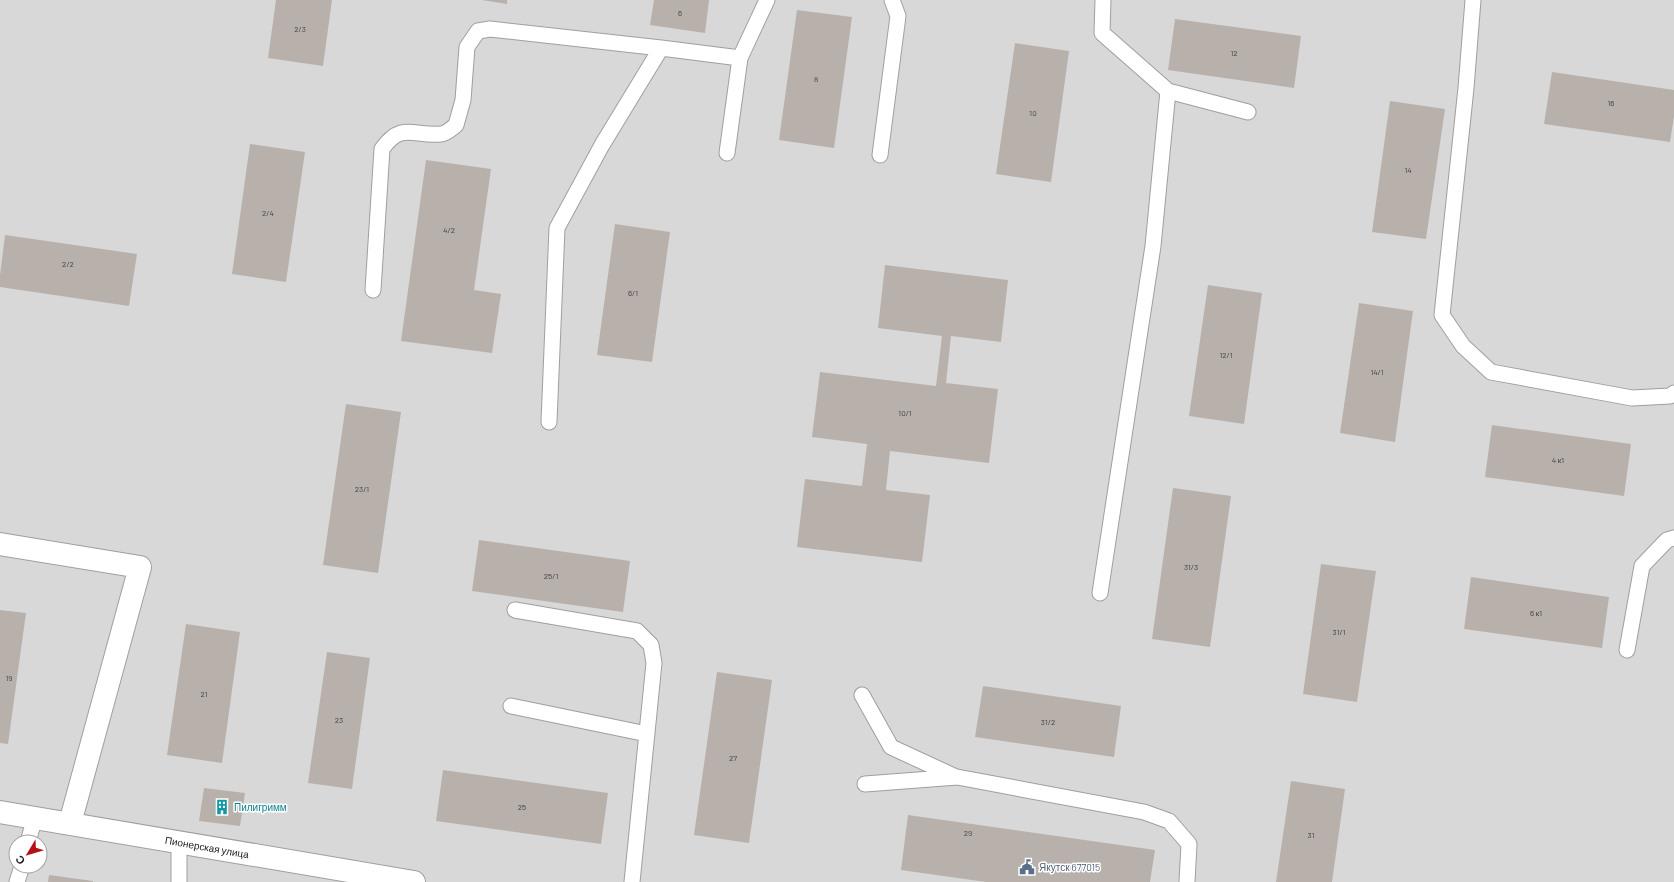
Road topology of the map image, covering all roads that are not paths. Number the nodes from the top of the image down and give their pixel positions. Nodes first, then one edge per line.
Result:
1 (767, 0) edge
2 (892, 0) edge
3 (1103, 0) edge
4 (1473, 0) edge
5 (661, 48) junction
6 (740, 58) junction
7 (1168, 91) junction
8 (1248, 112) dead end
9 (727, 153) dead end
10 (880, 154) dead end
11 (373, 290) dead end
12 (1674, 393) edge
13 (549, 422) dead end
14 (1674, 538) edge
15 (0, 544) edge
16 (1100, 593) dead end
17 (515, 610) dead end
18 (1628, 650) dead end
19 (862, 695) dead end
20 (511, 706) dead end
21 (647, 734) junction
22 (957, 777) junction
23 (865, 784) dead end
24 (0, 812) edge
25 (35, 817) junction
26 (70, 823) junction
27 (30, 834) edge
28 (179, 842) junction
29 (179, 882) edge
30 (414, 882) edge
31 (632, 882) edge
32 (1187, 882) edge

1 - 6 lane
2 - 10 lane
3 - 7 lane
4 - 12 lane
5 - 6 lane
5 - 11 lane
5 - 13 lane
6 - 9 lane
7 - 8 lane
7 - 16 lane
14 - 18 lane
15 - 26 street
17 - 21 lane
19 - 22 lane
20 - 21 lane
21 - 31 lane
22 - 23 lane
22 - 32 lane
24 - 25 street, Пионерская улица
25 - 26 street, Пионерская улица
25 - 27 lane
26 - 28 street, Пионерская улица
28 - 29 lane
28 - 30 street, Пионерская улица

